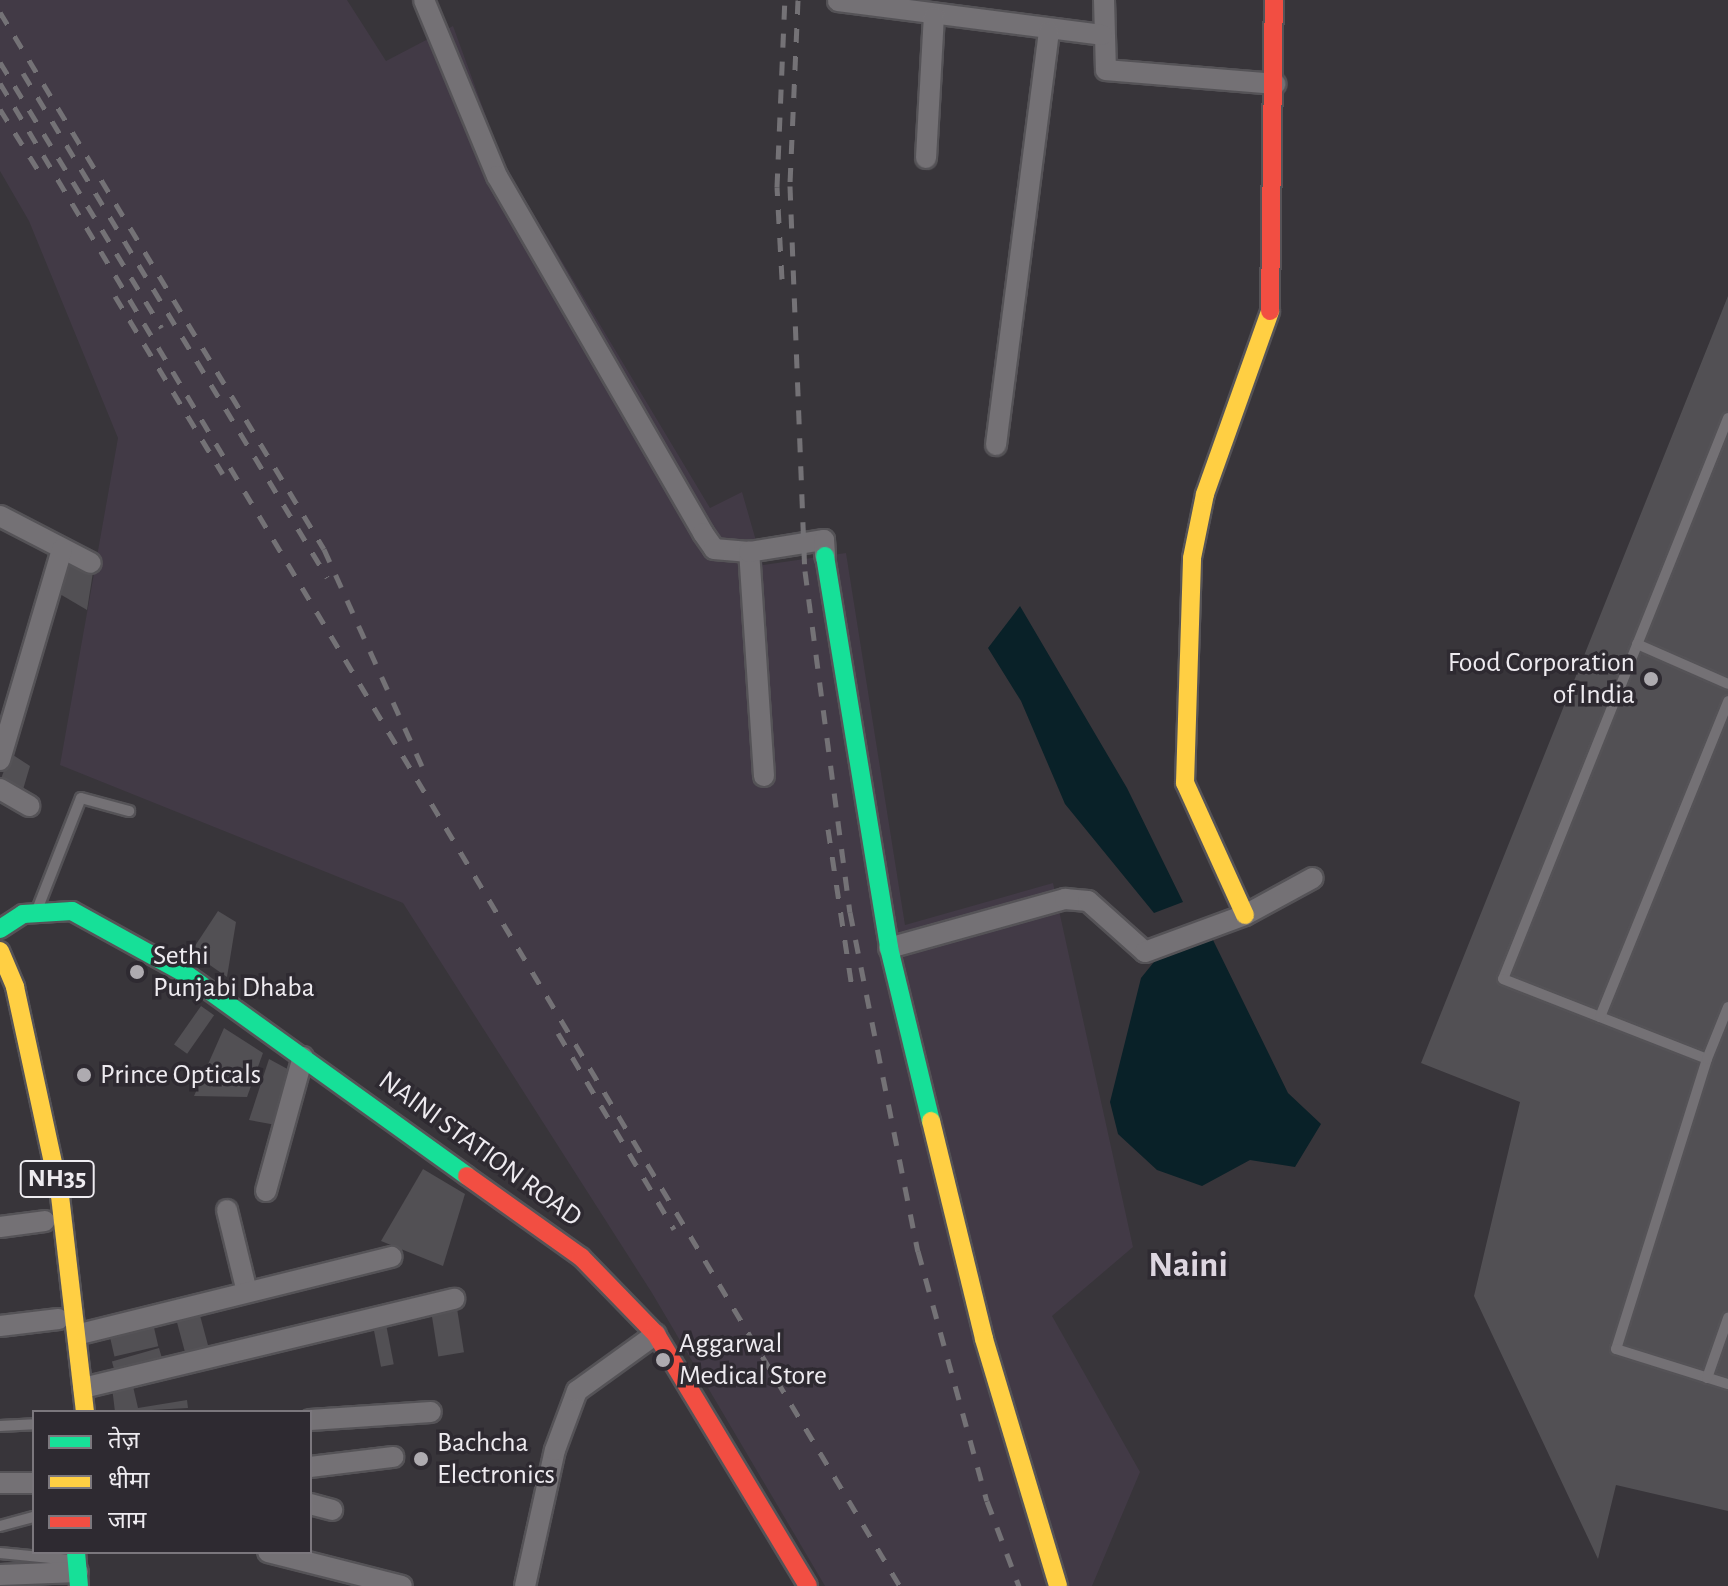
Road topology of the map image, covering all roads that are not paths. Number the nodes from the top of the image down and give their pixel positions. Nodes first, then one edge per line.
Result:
1 (424, 0) edge
2 (1104, 0) edge
3 (1274, 0) edge
4 (838, 1) edge
5 (934, 17) junction
6 (1049, 32) junction
7 (1102, 35) junction
8 (1275, 84) junction
9 (926, 158) dead end
10 (1728, 418) edge
11 (996, 445) dead end
12 (0, 516) edge
13 (62, 549) junction
14 (749, 552) junction
15 (825, 556) joint
16 (91, 563) dead end
17 (1637, 644) junction
18 (1728, 684) edge
19 (1728, 701) edge
20 (0, 760) edge
21 (764, 776) dead end
22 (0, 789) edge
23 (29, 806) dead end
24 (129, 811) dead end
25 (1313, 878) dead end
26 (37, 912) junction
27 (1245, 915) junction
28 (0, 929) edge
29 (889, 948) junction
30 (0, 951) edge
31 (1728, 1007) edge
32 (0, 1012) edge
33 (1600, 1017) junction
34 (1724, 1028) edge
35 (303, 1057) junction
36 (1707, 1059) junction
37 (266, 1191) dead end
38 (227, 1210) dead end
39 (45, 1221) junction
40 (0, 1227) edge
41 (392, 1257) dead end
42 (247, 1292) junction
43 (455, 1299) dead end
44 (1728, 1318) edge
45 (59, 1319) junction
46 (0, 1326) edge
47 (80, 1334) junction
48 (656, 1334) junction
49 (1707, 1378) junction
50 (1728, 1384) edge
51 (83, 1388) junction
52 (68, 1410) edge
53 (85, 1410) edge
54 (431, 1412) dead end
55 (312, 1420) edge
56 (32, 1424) edge
57 (0, 1426) edge
58 (393, 1457) dead end
59 (312, 1467) edge
60 (0, 1483) edge
61 (32, 1483) edge
62 (312, 1505) edge
63 (332, 1510) dead end
64 (32, 1518) edge
65 (0, 1526) edge
66 (0, 1553) edge
67 (95, 1554) edge
68 (276, 1554) edge
69 (77, 1568) edge
70 (0, 1575) edge
71 (97, 1586) edge
72 (402, 1586) edge
73 (525, 1586) edge
74 (808, 1586) edge
75 (1058, 1586) edge

1 - 14 street
2 - 7 street
3 - 8 main road
4 - 5 street
5 - 6 street
5 - 9 street
6 - 7 street
6 - 11 street
7 - 8 street
8 - 27 main road
10 - 17 lane
12 - 13 street
13 - 16 street
13 - 20 street
14 - 15 street
14 - 21 street
15 - 29 main road
17 - 18 lane
17 - 33 lane
19 - 33 lane
22 - 23 street
24 - 26 lane
25 - 27 street
26 - 28 main road, NAINI STATION ROAD
26 - 35 main road, NAINI STATION ROAD
27 - 29 street
29 - 75 main road
30 - 47 main road, NH35
31 - 34 lane
32 - 39 main road, NH35
33 - 36 lane
34 - 36 lane
35 - 37 street
35 - 48 main road, NAINI STATION ROAD
36 - 49 lane
38 - 42 street
39 - 40 street
39 - 45 main road, NH35
41 - 42 street
42 - 47 street
43 - 51 street
44 - 49 lane
45 - 46 street
45 - 52 main road, NH35
47 - 51 main road, NH35
48 - 73 street
48 - 74 main road, NAINI STATION ROAD
49 - 50 lane
51 - 53 main road, NH35
54 - 55 street
56 - 57 lane
58 - 59 street
60 - 61 street
62 - 63 street
64 - 65 lane
66 - 69 lane
67 - 71 main road
68 - 72 street
69 - 70 street

